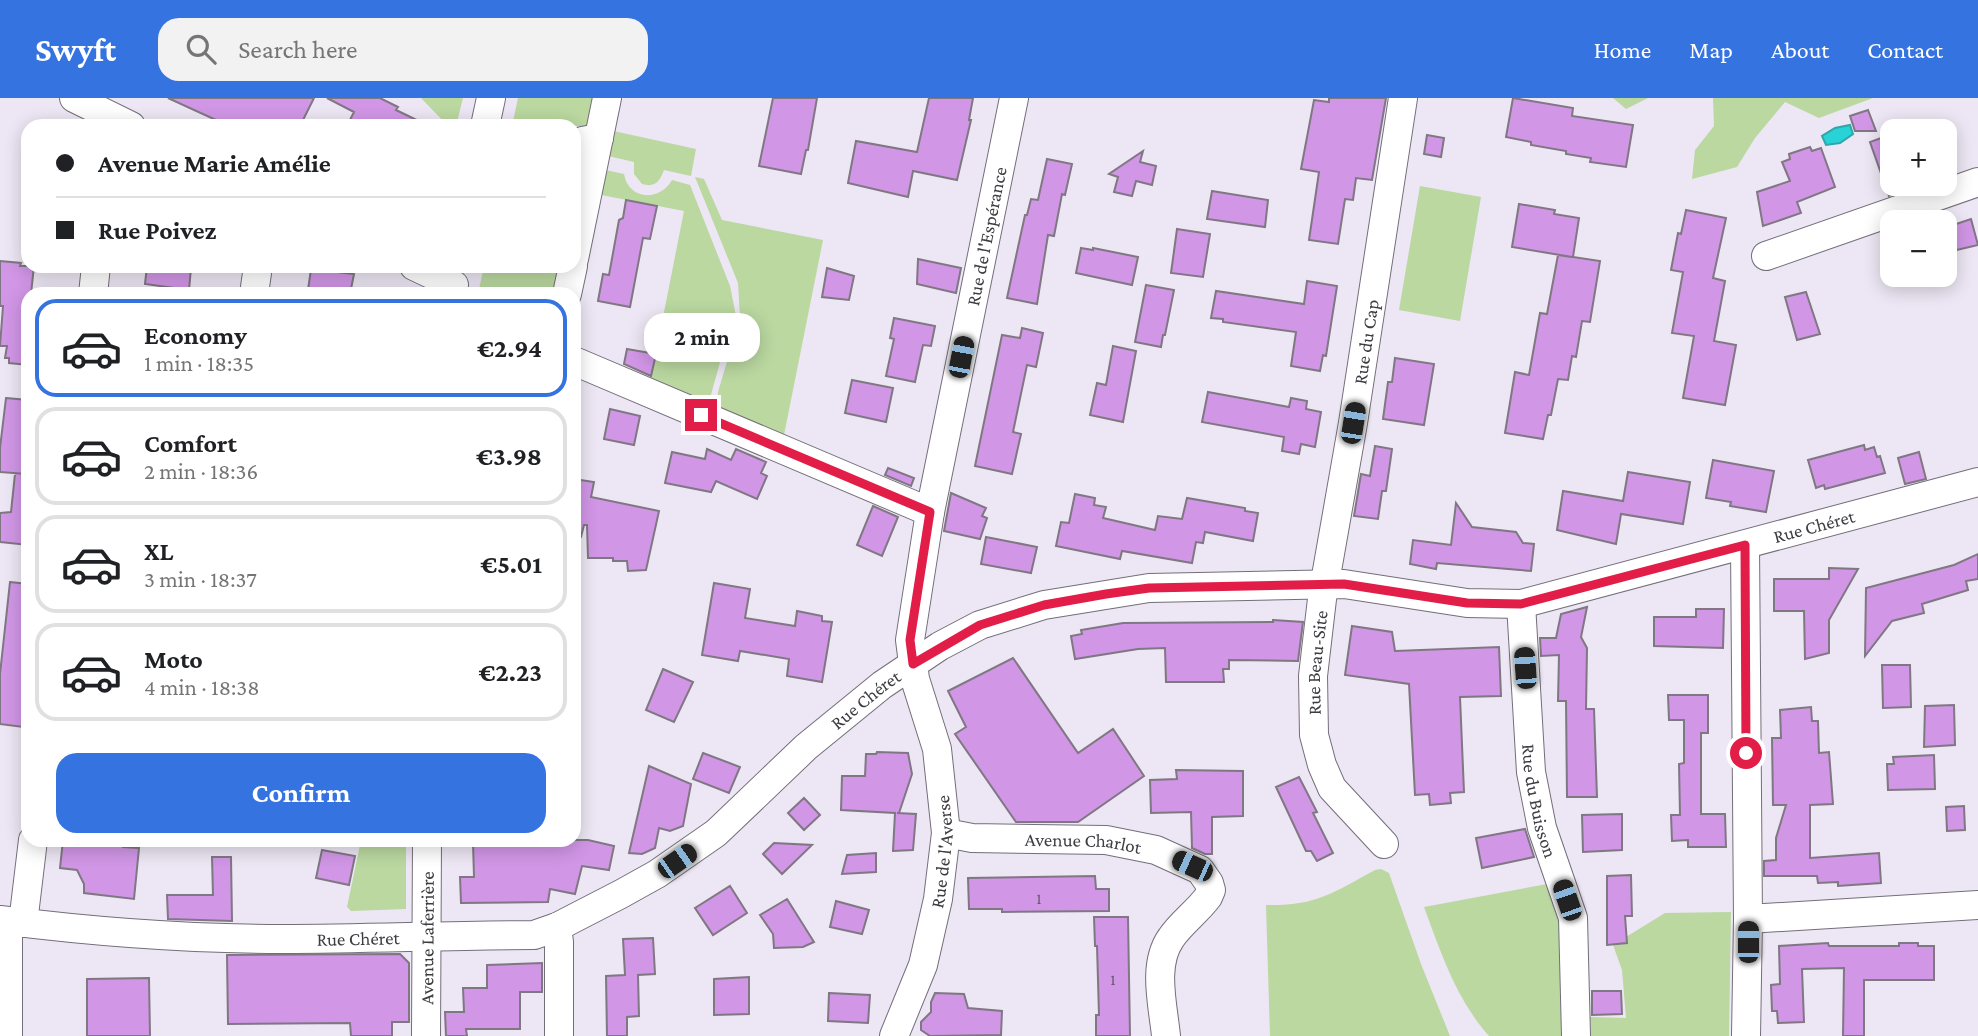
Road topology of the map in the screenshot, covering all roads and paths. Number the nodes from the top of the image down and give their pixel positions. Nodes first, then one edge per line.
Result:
1 (74, 98) edge
2 (491, 98) edge
3 (607, 98) edge
4 (1014, 98) edge
5 (1403, 98) edge
6 (112, 119) edge
7 (486, 119) edge
8 (586, 144) edge
9 (582, 176) edge
10 (1978, 182) edge
11 (1766, 256) dead end
12 (432, 273) edge
13 (455, 282) edge
14 (581, 364) edge
15 (1978, 482) edge
16 (930, 512) junction
17 (1745, 545) junction
18 (1325, 585) junction
19 (1521, 604) junction
20 (913, 664) junction
21 (946, 833) junction
22 (1384, 844) dead end
23 (31, 847) edge
24 (427, 847) edge
25 (1978, 905) edge
26 (1748, 919) junction
27 (10, 921) edge
28 (557, 927) junction
29 (426, 936) junction
30 (8, 1036) edge
31 (426, 1036) edge
32 (559, 1036) edge
33 (894, 1036) edge
34 (1167, 1036) edge
35 (1576, 1036) edge
36 (1746, 1036) edge

1 - 6 street
2 - 7 street
3 - 8 street
4 - 16 street, Rue de l'Espérance
5 - 18 street, Rue du Cap
8 - 9 street
10 - 11 street
12 - 13 street
14 - 16 street
15 - 17 street, Rue Chéret
16 - 20 street, Rue de l'Espérance
17 - 19 street, Rue Chéret
17 - 26 street
18 - 19 street, Rue Chéret
18 - 20 street, Rue Chéret
18 - 22 street, Rue Beau-Site
19 - 35 street, Rue du Buisson
20 - 21 street, Rue de l'Averse
20 - 28 street, Rue Chéret
21 - 33 street, Rue de l'Averse
21 - 34 street, Avenue Charlot
23 - 27 street
24 - 29 street, Avenue Laferrière
25 - 26 street
26 - 36 street
27 - 29 street, Rue Chéret
27 - 30 street
28 - 29 street, Rue Chéret
28 - 32 street
29 - 31 street, Avenue Laferrière

